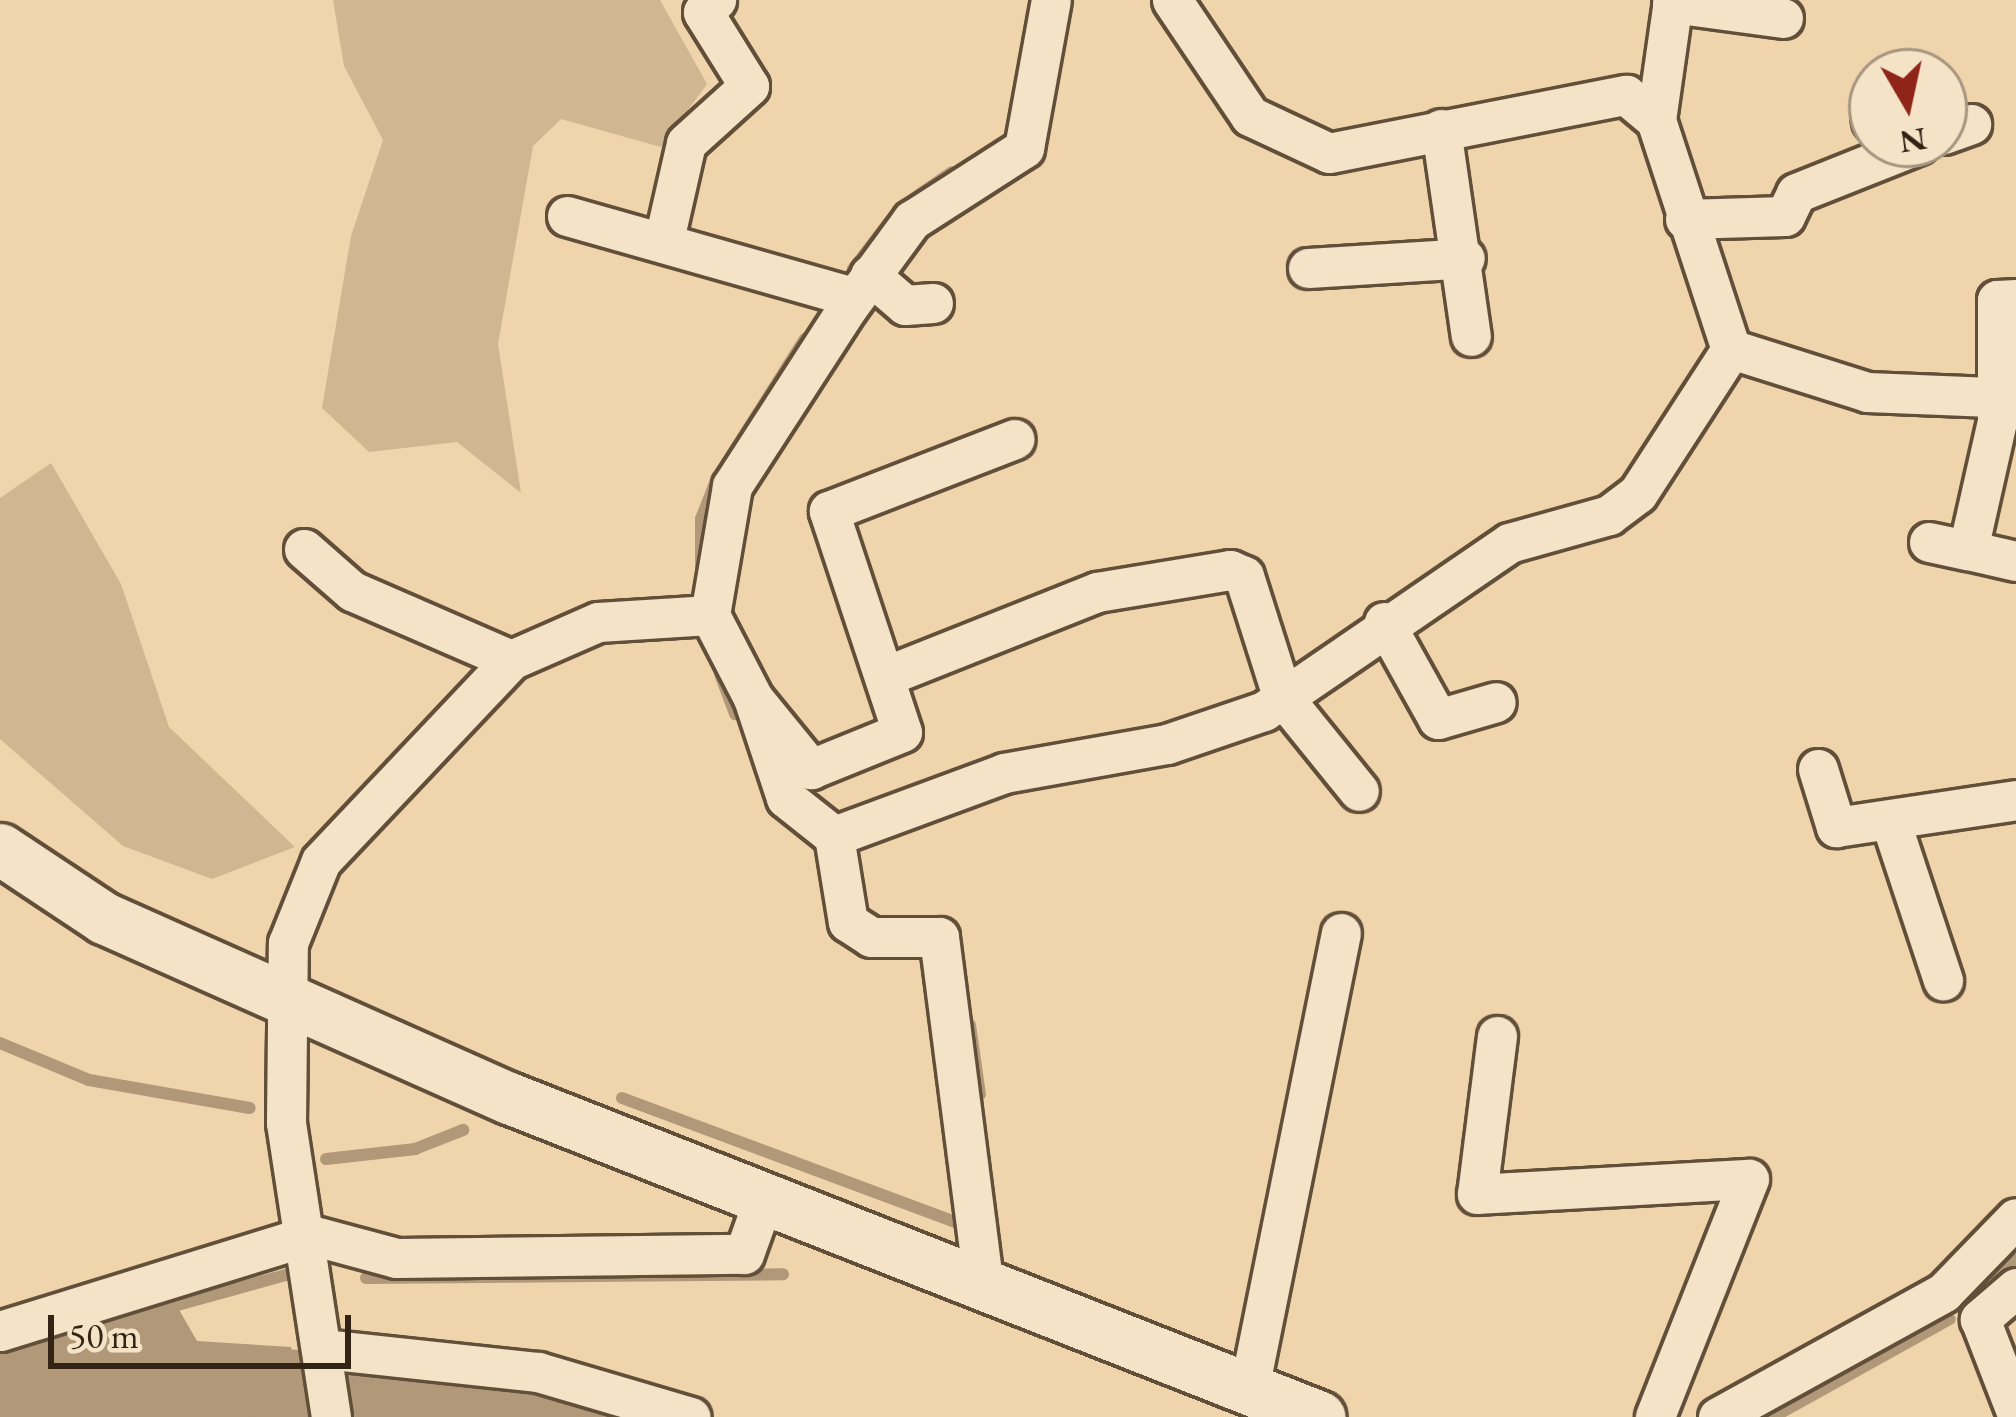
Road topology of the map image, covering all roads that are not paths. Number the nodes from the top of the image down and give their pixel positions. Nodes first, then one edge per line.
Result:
1 (716, 0) edge
2 (1051, 0) edge
3 (1172, 0) edge
4 (1672, 2) edge
5 (1783, 18) dead end
6 (1656, 120) junction
7 (1441, 129) junction
8 (1848, 154) edge
9 (567, 216) dead end
10 (1685, 219) junction
11 (664, 240) junction
12 (1465, 258) junction
13 (1307, 268) dead end
14 (862, 286) junction
15 (2016, 299) edge
16 (933, 303) dead end
17 (1472, 337) dead end
18 (1731, 349) junction
19 (2007, 398) edge
20 (1015, 439) dead end
21 (304, 549) dead end
22 (2016, 561) edge
23 (710, 615) junction
24 (1384, 622) junction
25 (511, 660) junction
26 (886, 676) junction
27 (1282, 696) junction
28 (753, 698) junction
29 (1496, 702) dead end
30 (1818, 769) dead end
31 (1359, 791) dead end
32 (2016, 800) edge
33 (1891, 820) junction
34 (834, 836) junction
35 (0, 849) edge
36 (1341, 934) dead end
37 (1942, 980) dead end
38 (290, 996) junction
39 (1496, 1036) dead end
40 (764, 1198) junction
41 (2016, 1218) edge
42 (311, 1235) junction
43 (983, 1281) junction
44 (2016, 1288) edge
45 (0, 1331) edge
46 (323, 1352) junction
47 (1250, 1384) junction
48 (2016, 1412) edge
49 (331, 1417) edge
50 (691, 1417) edge
51 (1320, 1417) edge
52 (1655, 1417) edge
53 (1718, 1417) edge

1 - 11 street
2 - 14 street
3 - 7 street
4 - 5 street
4 - 6 street
6 - 7 street
6 - 10 street
7 - 12 street
8 - 10 street
9 - 11 street
10 - 18 street
11 - 14 street
12 - 13 street
12 - 17 street
14 - 16 street
14 - 23 street
15 - 19 street
18 - 19 street
18 - 24 street
19 - 22 street
20 - 26 street
21 - 25 street
23 - 25 street
23 - 28 street
24 - 27 street
24 - 29 street
25 - 38 street
26 - 27 street
26 - 28 street
27 - 31 street
27 - 34 street
28 - 34 street
30 - 33 street
32 - 33 street
33 - 37 street
34 - 43 street
35 - 38 street
36 - 47 street
38 - 40 street
38 - 42 street
39 - 52 street
40 - 42 street
40 - 43 street
41 - 53 street
42 - 45 street
42 - 46 street
43 - 47 street
44 - 48 street
46 - 49 street
46 - 50 street
47 - 51 street

